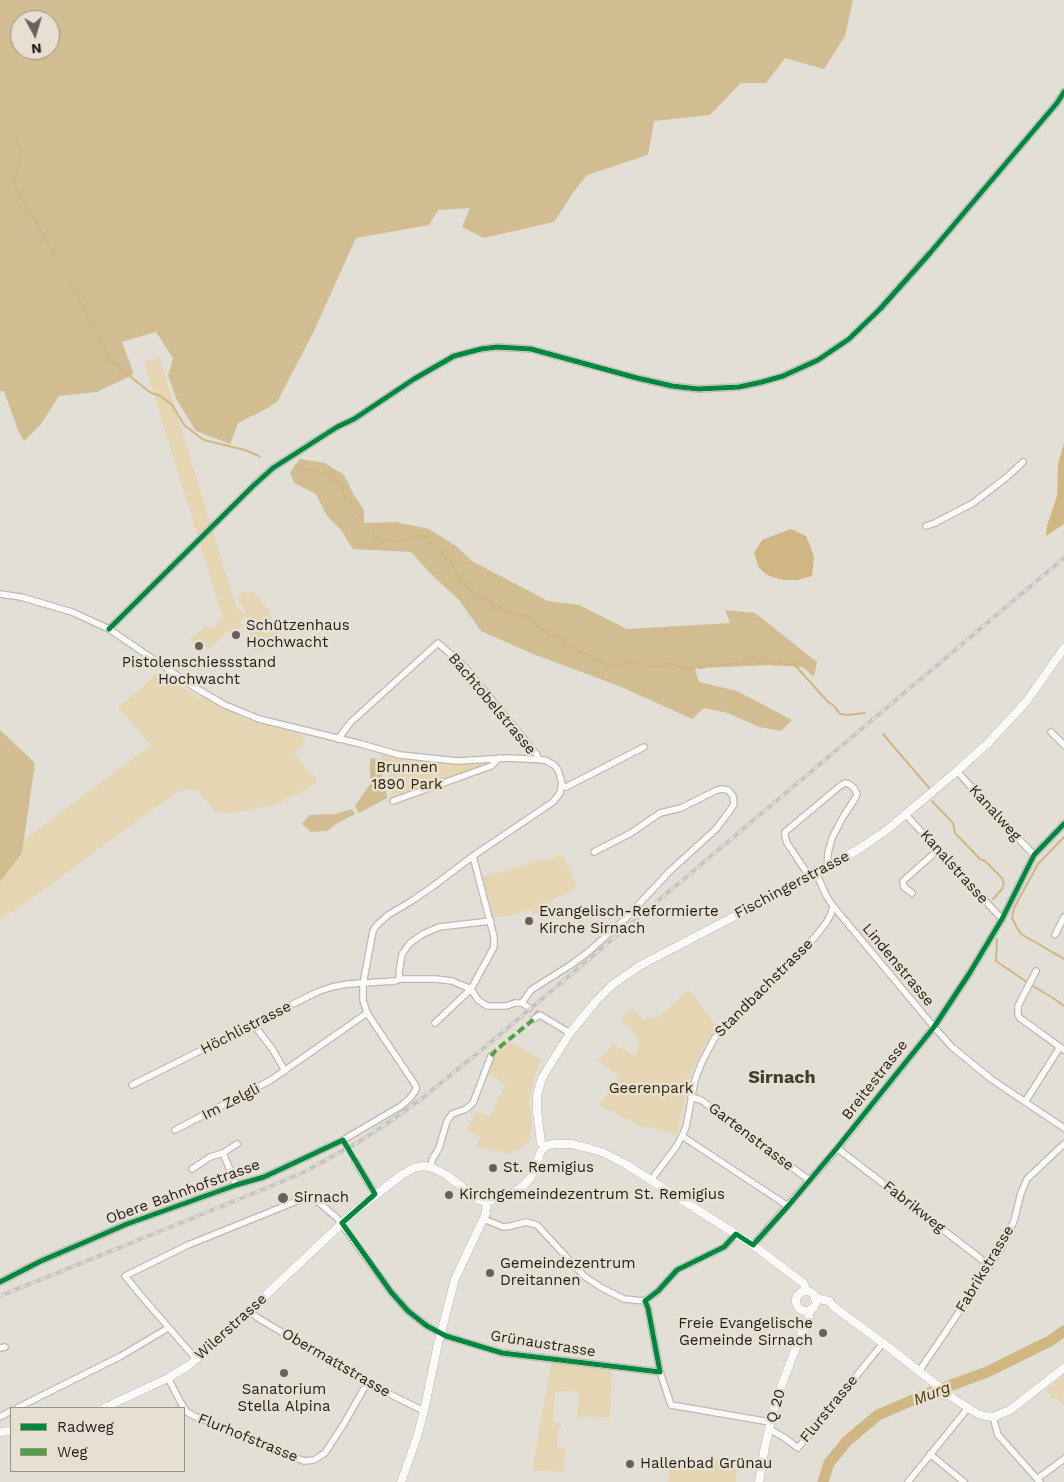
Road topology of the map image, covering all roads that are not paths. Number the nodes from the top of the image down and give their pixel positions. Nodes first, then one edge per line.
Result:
1 (1064, 92) edge
2 (1024, 462) dead end
3 (926, 526) dead end
4 (0, 594) edge
5 (109, 629) junction
6 (1064, 648) edge
7 (1051, 732) dead end
8 (338, 739) junction
9 (1064, 745) edge
10 (644, 747) dead end
11 (499, 758) junction
12 (538, 759) junction
13 (957, 771) junction
14 (562, 787) junction
15 (393, 802) dead end
16 (906, 815) junction
17 (1064, 824) edge
18 (938, 850) junction
19 (594, 852) dead end
20 (1034, 855) junction
21 (473, 856) junction
22 (827, 868) junction
23 (813, 875) junction
24 (912, 893) dead end
25 (833, 906) junction
26 (1064, 917) edge
27 (1002, 920) junction
28 (491, 921) junction
29 (1055, 935) dead end
30 (1036, 971) dead end
31 (400, 979) junction
32 (363, 984) junction
33 (471, 989) junction
34 (522, 1002) junction
35 (528, 1007) tunnel mouth
36 (367, 1013) junction
37 (534, 1019) tunnel mouth
38 (435, 1023) dead end
39 (254, 1024) junction
40 (934, 1027) junction
41 (570, 1033) junction
42 (1062, 1048) edge
43 (491, 1056) dead end
44 (285, 1071) junction
45 (132, 1085) dead end
46 (692, 1097) junction
47 (1025, 1102) junction
48 (1064, 1128) edge
49 (175, 1130) dead end
50 (682, 1136) junction
51 (237, 1144) dead end
52 (1064, 1144) edge
53 (544, 1148) junction
54 (837, 1148) junction
55 (223, 1153) junction
56 (355, 1161) tunnel mouth
57 (431, 1167) junction
58 (192, 1170) dead end
59 (651, 1180) junction
60 (809, 1180) junction
61 (236, 1185) junction
62 (375, 1194) junction
63 (487, 1201) junction
64 (788, 1206) junction
65 (484, 1219) junction
66 (342, 1223) junction
67 (736, 1234) junction
68 (753, 1245) junction
69 (990, 1266) junction
70 (0, 1282) edge
71 (804, 1292) junction
72 (645, 1300) junction
73 (811, 1306) junction
74 (249, 1311) junction
75 (168, 1328) junction
76 (441, 1333) junction
77 (883, 1343) junction
78 (196, 1359) junction
79 (1064, 1368) edge
80 (919, 1371) junction
81 (660, 1372) junction
82 (168, 1378) junction
83 (367, 1383) junction
84 (19, 1407) edge
85 (106, 1407) edge
86 (184, 1407) edge
87 (968, 1408) junction
88 (185, 1409) edge
89 (424, 1412) junction
90 (993, 1417) junction
91 (770, 1426) junction
92 (930, 1454) junction
93 (1064, 1459) edge
94 (1038, 1481) edge
95 (401, 1482) edge
96 (759, 1482) edge
97 (908, 1482) edge
98 (964, 1482) edge

1 - 5 street
2 - 3 street
4 - 5 street
5 - 8 street
6 - 13 main road, Fischingerstrasse
7 - 9 street
8 - 11 street
8 - 12 street, Bachtobelstrasse
10 - 14 street
11 - 12 street
11 - 15 street
12 - 14 street
13 - 16 main road, Fischingerstrasse
13 - 20 street, Kanalweg
14 - 21 street
16 - 18 street, Kanalstrasse
16 - 22 main road, Fischingerstrasse
17 - 20 street, Breitestrasse
18 - 24 street
18 - 27 street, Kanalstrasse
19 - 34 street
20 - 27 street, Breitestrasse
21 - 28 street
21 - 32 street
22 - 23 main road, Fischingerstrasse
22 - 23 street, Lindenstrasse
23 - 25 street, Lindenstrasse
23 - 41 main road, Fischingerstrasse
25 - 40 street, Lindenstrasse
25 - 46 street, Standbachstrasse
26 - 29 street
27 - 40 street, Breitestrasse
28 - 31 street
28 - 33 street
30 - 42 street
31 - 32 street, Höchlistrasse
31 - 33 street, Höchlistrasse
32 - 36 street
32 - 39 street, Höchlistrasse
33 - 34 street
33 - 38 street
34 - 35 street
36 - 44 street, Im Zelgli
36 - 61 street, Obere Bahnhofstrasse
37 - 41 street
39 - 44 street
39 - 45 street, Höchlistrasse
40 - 47 street, Lindenstrasse
40 - 54 street, Breitestrasse
41 - 53 main road, Fischingerstrasse
42 - 47 street
43 - 57 street
44 - 49 street, Im Zelgli
46 - 50 street, Standbachstrasse
46 - 60 street, Gartenstrasse
47 - 48 street, Lindenstrasse
50 - 59 street, Standbachstrasse
50 - 64 street
51 - 55 street
52 - 69 street, Fabrikstrasse
53 - 59 main road
53 - 63 main road
54 - 60 street, Breitestrasse
54 - 69 street, Fabrikweg
55 - 58 street
55 - 61 street
56 - 62 street
57 - 62 main road
57 - 63 main road
59 - 67 main road
60 - 64 street, Breitestrasse
61 - 70 street, Obere Bahnhofstrasse
62 - 66 main road, Wilerstrasse
63 - 65 main road
64 - 68 street, Breitestrasse
65 - 72 street
65 - 76 main road
66 - 74 main road, Wilerstrasse
66 - 75 street, Grünaustrasse
66 - 76 street, Grünaustrasse
67 - 68 main road
67 - 72 street
68 - 71 main road
69 - 80 street, Fabrikstrasse
71 - 73 main road
71 - 73 main road, Q 20
72 - 81 street
73 - 77 main road
73 - 91 main road, Q 20
74 - 78 main road, Wilerstrasse
74 - 83 street, Obermattstrasse
75 - 78 street
75 - 84 street
76 - 81 street, Grünaustrasse
76 - 89 main road
77 - 80 main road
77 - 91 street, Flurstrasse
78 - 82 main road, Wilerstrasse
79 - 90 main road
80 - 87 main road
81 - 91 street
82 - 85 main road, Wilerstrasse
82 - 86 street, Flurhofstrasse
83 - 88 street, Flurhofstrasse
83 - 89 street, Obermattstrasse
87 - 90 main road
87 - 92 street
89 - 95 main road
90 - 94 street
91 - 96 main road, Q 20
92 - 97 street
92 - 98 street
93 - 94 street

